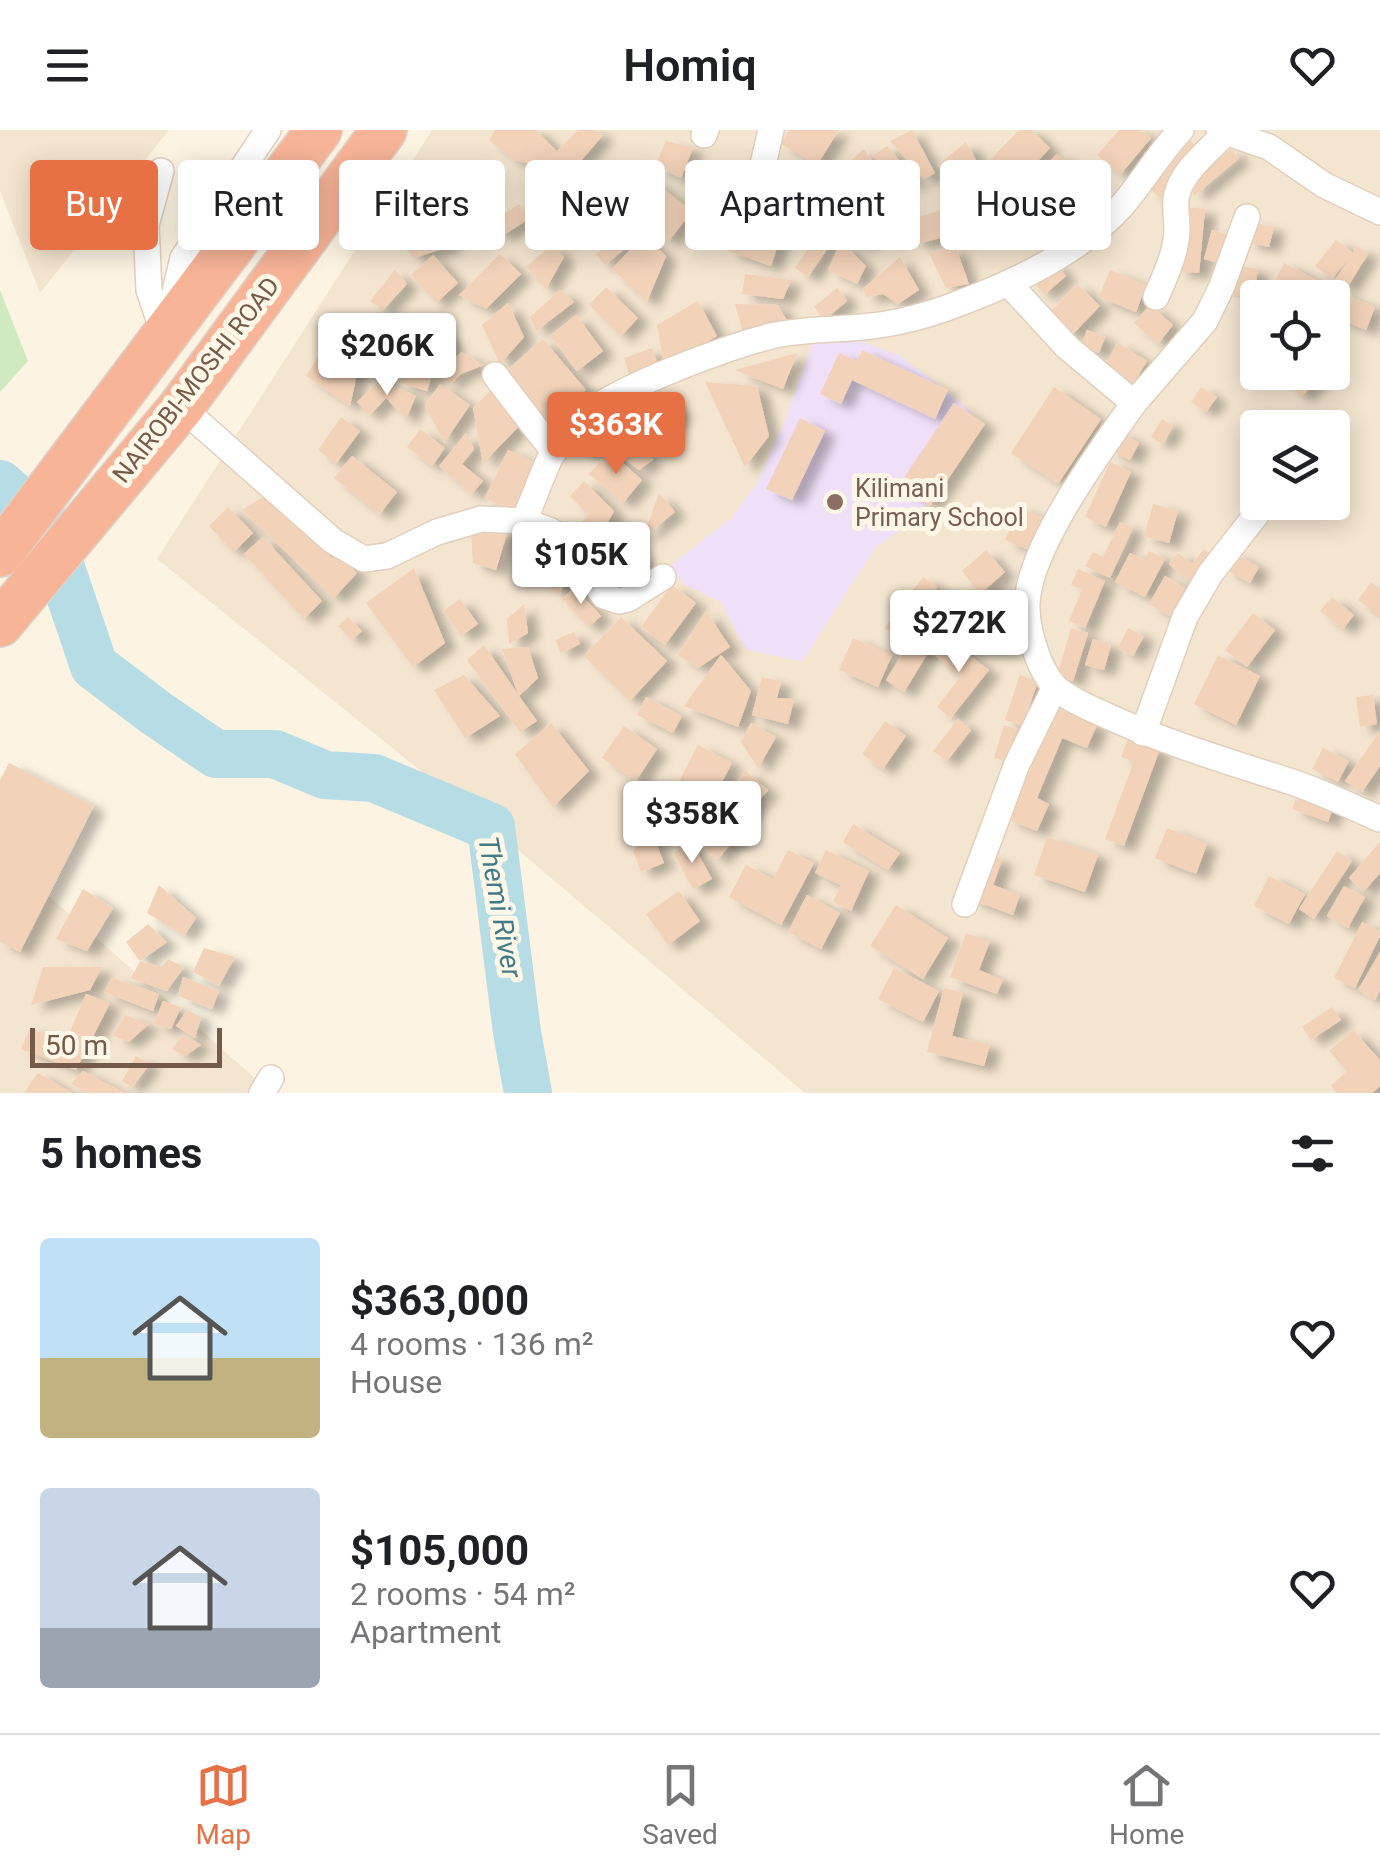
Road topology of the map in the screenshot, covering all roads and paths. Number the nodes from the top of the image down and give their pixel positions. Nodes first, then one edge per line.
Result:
1 (268, 130) edge
2 (319, 130) edge
3 (384, 130) edge
4 (772, 130) edge
5 (1181, 130) edge
6 (1222, 131) edge
7 (764, 160) edge
8 (161, 172) dead end
9 (1380, 212) edge
10 (1247, 216) dead end
11 (1008, 283) junction
12 (1156, 297) dead end
13 (169, 331) junction
14 (495, 375) dead end
15 (1134, 402) junction
16 (181, 406) junction
17 (554, 452) junction
18 (1251, 520) edge
19 (524, 521) junction
20 (0, 554) edge
21 (663, 576) dead end
22 (9, 613) edge
23 (1056, 687) junction
24 (1143, 733) junction
25 (1380, 820) edge
26 (965, 904) dead end

1 - 13 street
2 - 13 highway, NAIROBI-MOSHI ROAD
3 - 16 highway, NAIROBI-MOSHI ROAD
4 - 7 street
5 - 11 street
6 - 9 street
6 - 12 street
8 - 13 street
10 - 15 street
11 - 15 street
11 - 17 street
13 - 20 highway, NAIROBI-MOSHI ROAD
14 - 17 street
15 - 23 street
16 - 19 street
16 - 22 highway, NAIROBI-MOSHI ROAD
17 - 19 street
18 - 24 street
19 - 21 street
23 - 24 street
23 - 26 street
24 - 25 street

